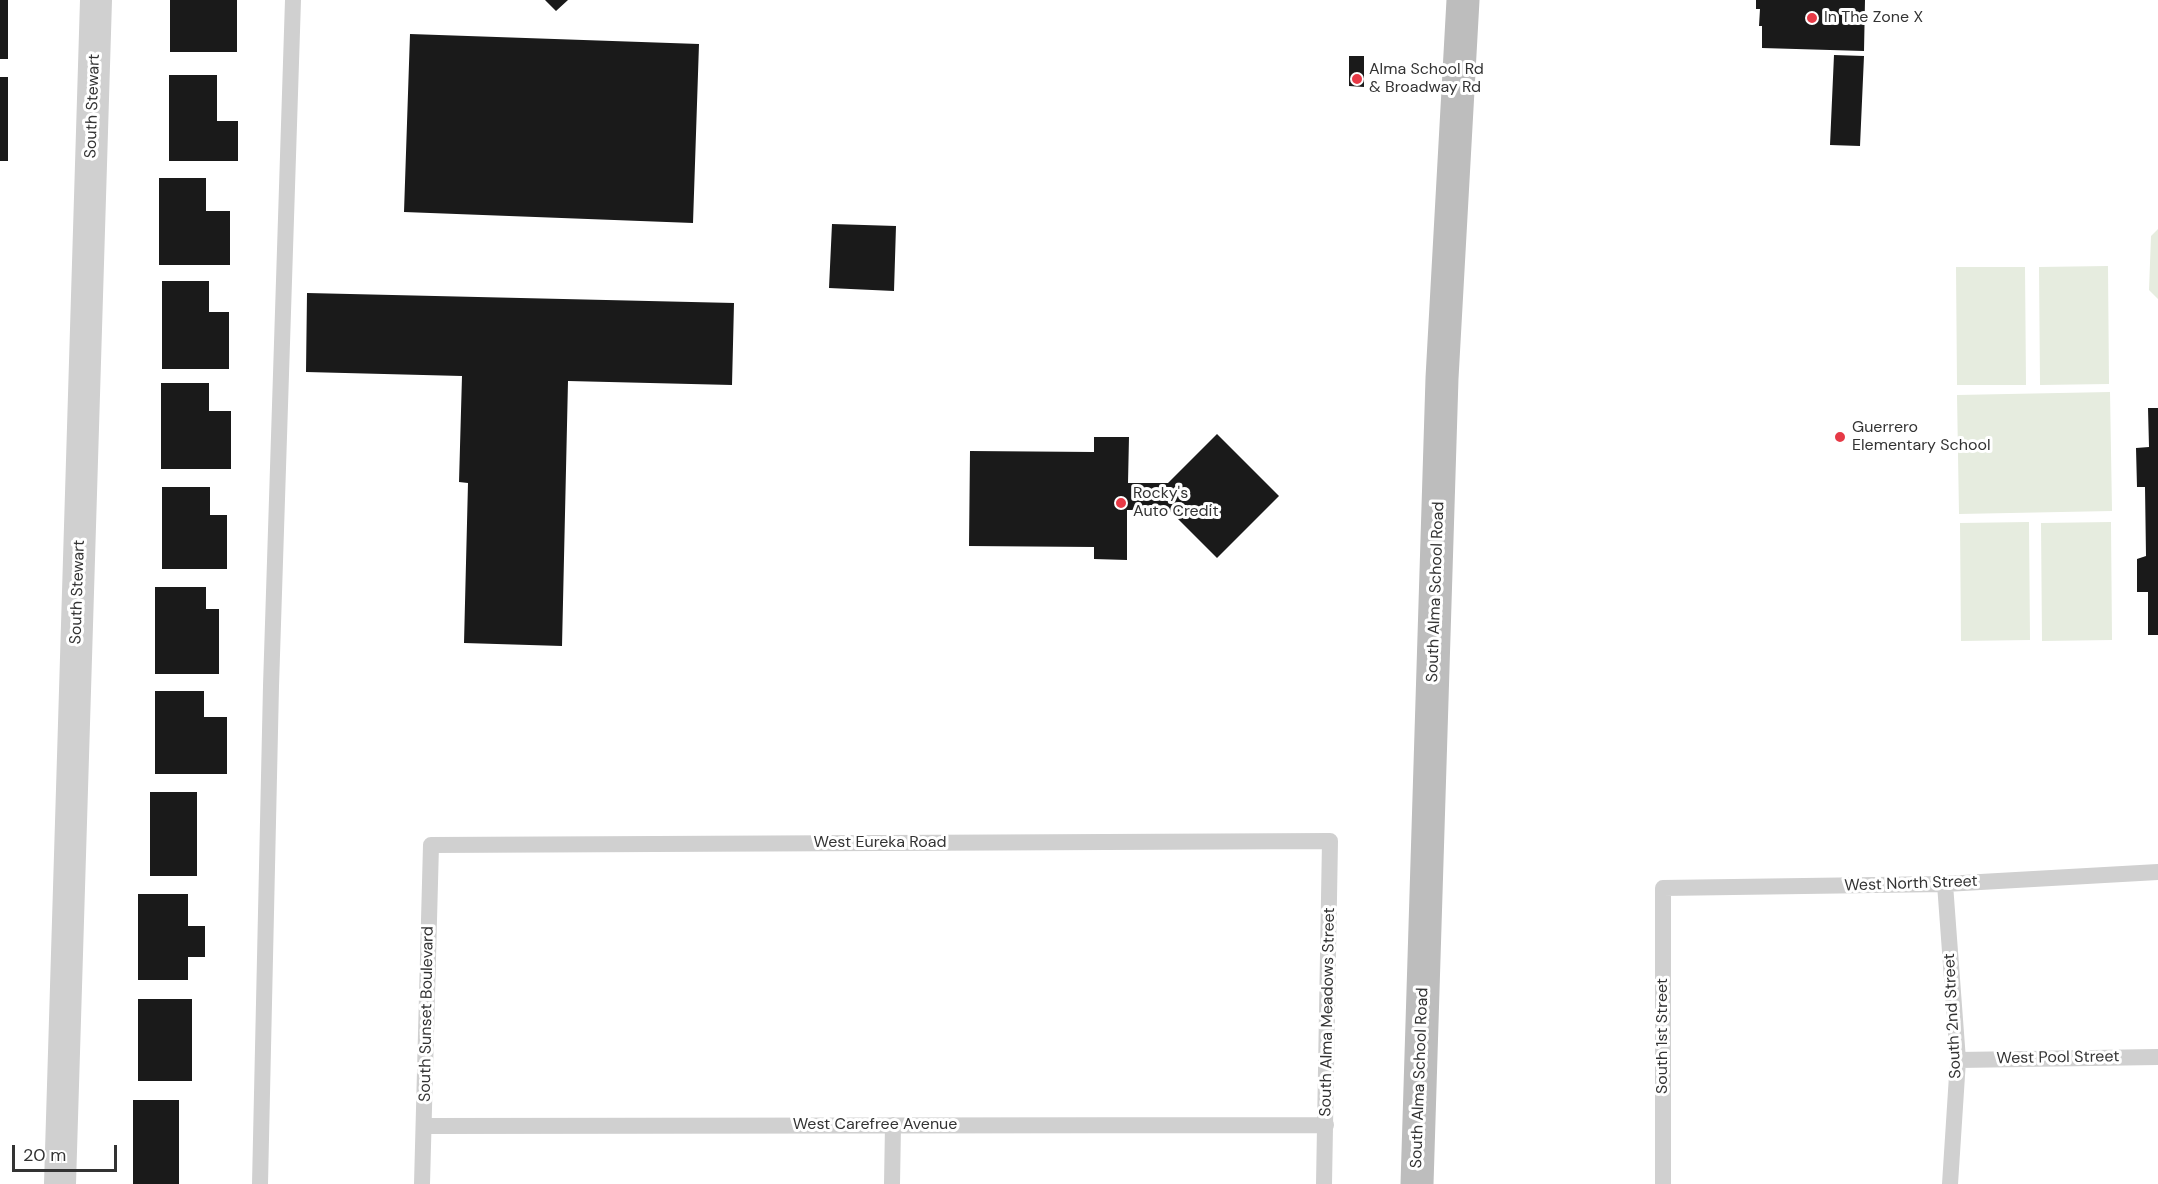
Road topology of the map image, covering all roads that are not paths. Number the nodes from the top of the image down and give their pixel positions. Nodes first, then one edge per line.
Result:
1 (96, 0) edge
2 (293, 0) edge
3 (1463, 0) edge
4 (1330, 841) joint
5 (431, 845) joint
6 (2158, 872) edge
7 (1945, 884) junction
8 (1663, 888) joint
9 (2158, 1057) edge
10 (1958, 1060) junction
11 (893, 1125) junction
12 (1326, 1125) junction
13 (424, 1126) junction
14 (60, 1184) edge
15 (260, 1184) edge
16 (422, 1184) edge
17 (892, 1184) edge
18 (1324, 1184) edge
19 (1417, 1184) edge
20 (1663, 1184) edge
21 (1950, 1184) edge

1 - 14 street, South Stewart
2 - 15 lane
3 - 19 main road, South Alma School Road
4 - 5 lane, West Eureka Road
4 - 12 lane, South Alma Meadows Street
5 - 13 lane, South Sunset Boulevard
6 - 7 lane, West North Street
7 - 8 lane, West North Street
7 - 10 lane, South 2nd Street
8 - 20 lane, South 1st Street
9 - 10 lane, West Pool Street
10 - 21 lane, South 2nd Street
11 - 12 lane, West Carefree Avenue
11 - 13 lane, West Carefree Avenue
11 - 17 lane
12 - 18 lane, South Alma Meadows Street
13 - 16 lane, South Sunset Boulevard

